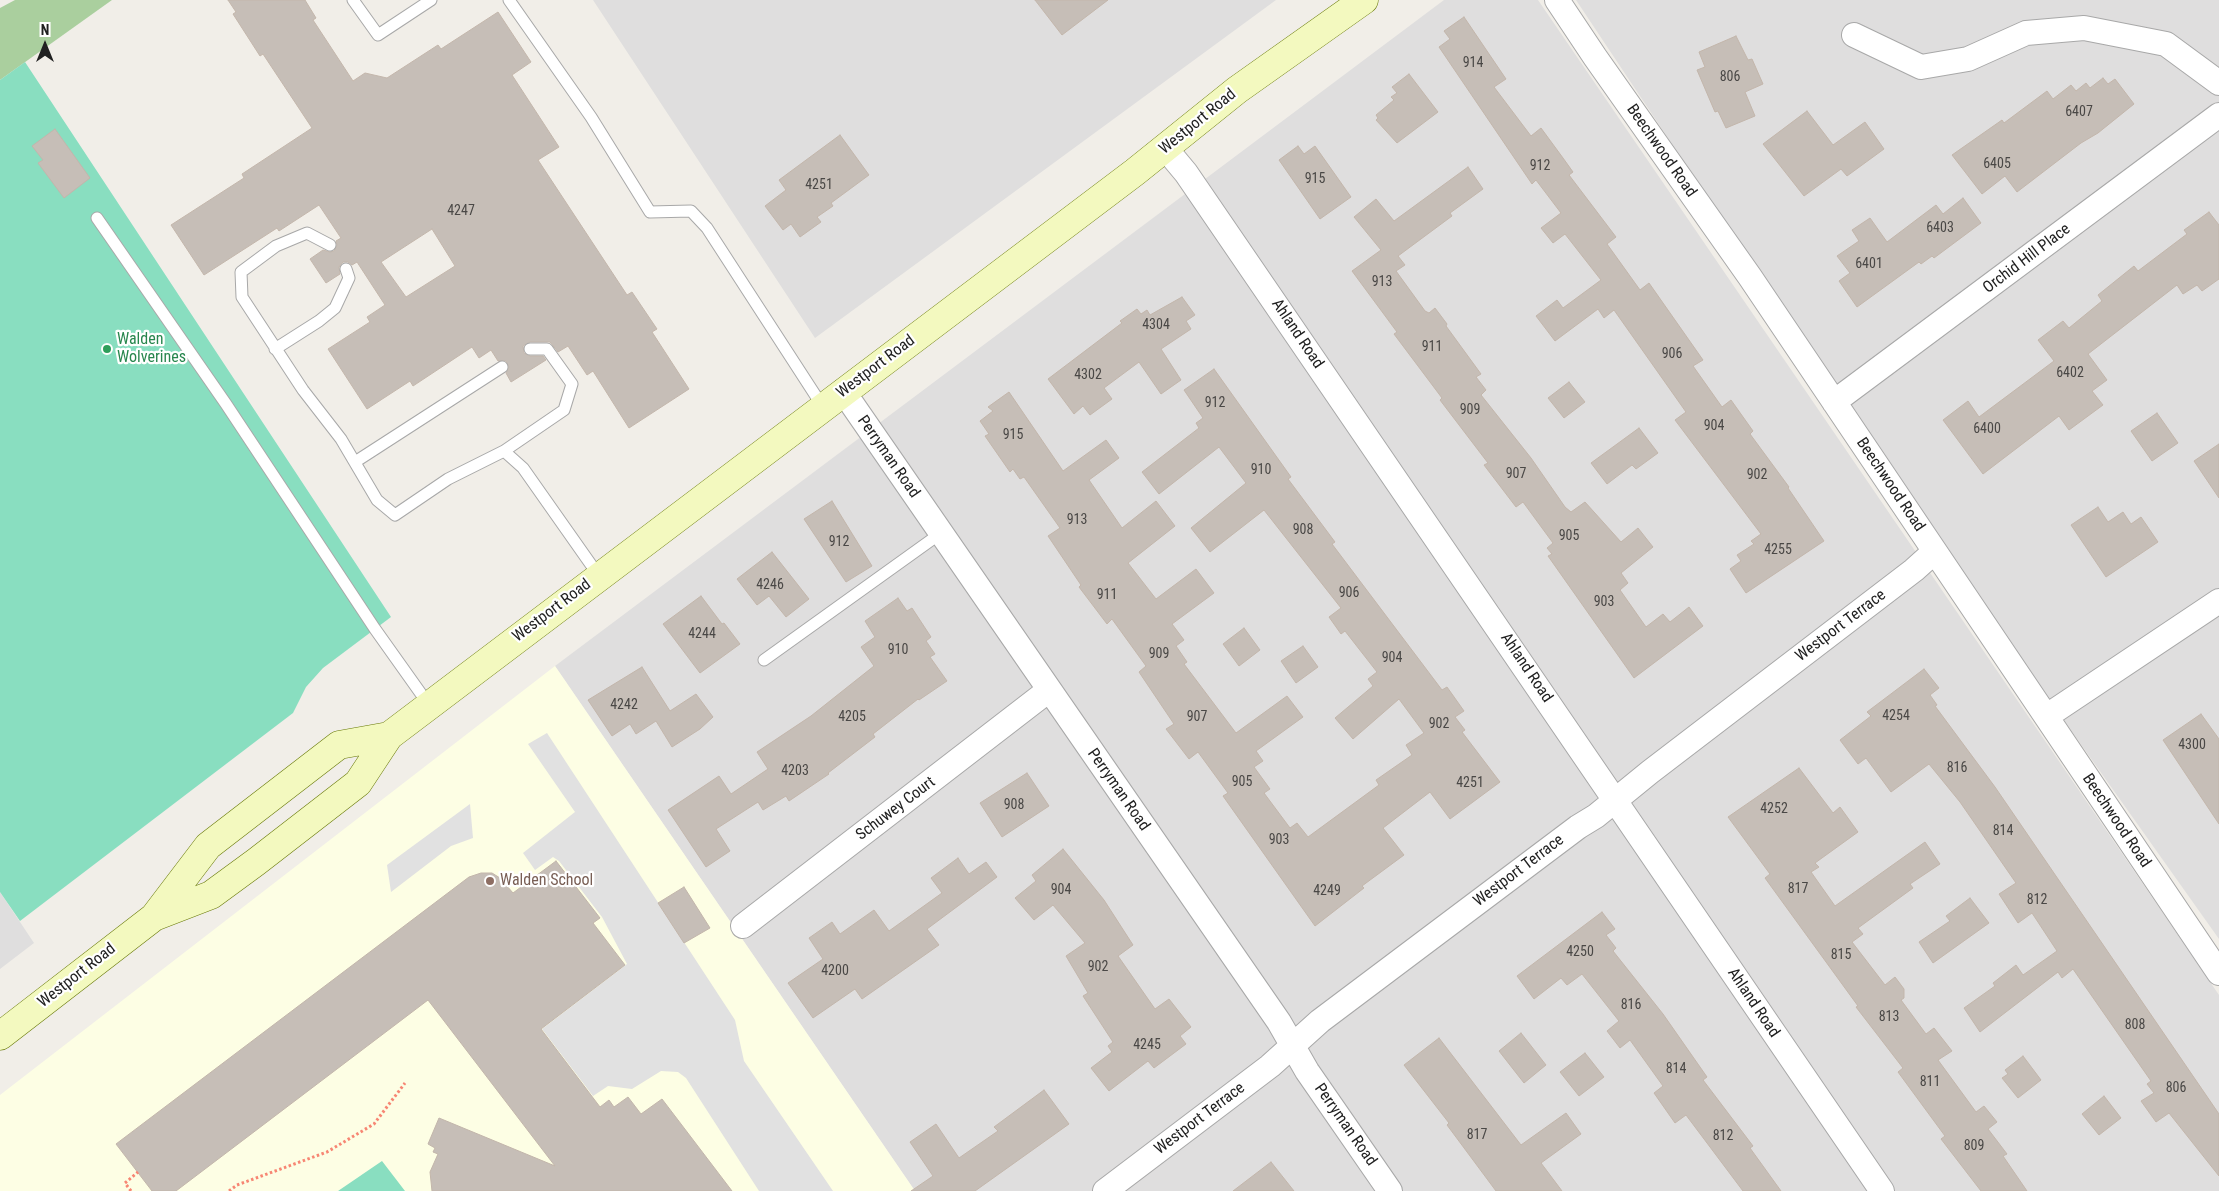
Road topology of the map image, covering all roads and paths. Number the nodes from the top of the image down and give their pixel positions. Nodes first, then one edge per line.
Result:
1 (353, 0) edge
2 (431, 0) edge
3 (509, 0) edge
4 (1364, 0) edge
5 (1557, 0) edge
6 (1854, 35) dead end
7 (2219, 83) edge
8 (2219, 115) edge
9 (1166, 148) junction
10 (97, 218) dead end
11 (330, 245) dead end
12 (346, 270) dead end
13 (530, 348) dead end
14 (275, 349) junction
15 (502, 367) dead end
16 (833, 399) junction
17 (1834, 402) junction
18 (504, 451) junction
19 (355, 462) junction
20 (941, 533) junction
21 (1934, 552) junction
22 (599, 576) junction
23 (2219, 601) edge
24 (764, 660) dead end
25 (1049, 690) junction
26 (429, 705) junction
27 (2047, 716) junction
28 (389, 736) junction
29 (1615, 802) junction
30 (154, 917) junction
31 (743, 926) dead end
32 (2219, 973) edge
33 (0, 1036) edge
34 (1294, 1046) junction
35 (405, 1083) dead end
36 (138, 1172) dead end
37 (131, 1191) edge
38 (229, 1191) edge
39 (1105, 1191) edge
40 (1390, 1191) edge
41 (1882, 1191) edge

1 - 2 lane
3 - 16 lane
4 - 9 main road, Westport Road
5 - 17 street, Beechwood Road
6 - 7 street
8 - 17 street, Orchid Hill Place
9 - 16 main road, Westport Road
9 - 29 street, Ahland Road
10 - 26 lane
11 - 14 lane
12 - 14 lane
13 - 18 lane
14 - 19 lane
15 - 19 lane
16 - 20 street, Perryman Road
16 - 22 main road, Westport Road
17 - 21 street, Beechwood Road
18 - 19 lane
18 - 22 lane
20 - 24 lane
20 - 25 street, Perryman Road
21 - 27 street, Beechwood Road
21 - 29 street, Westport Terrace
22 - 26 main road, Westport Road
23 - 27 street
25 - 31 street, Schuwey Court
25 - 34 street, Perryman Road
26 - 28 main road, Westport Road
27 - 32 street, Beechwood Road
28 - 30 main road, Westport Road
28 - 30 main road, Westport Road
29 - 34 street, Westport Terrace
29 - 41 street, Ahland Road
30 - 33 main road, Westport Road
34 - 39 street, Westport Terrace
34 - 40 street, Perryman Road
35 - 38 path
36 - 37 path

